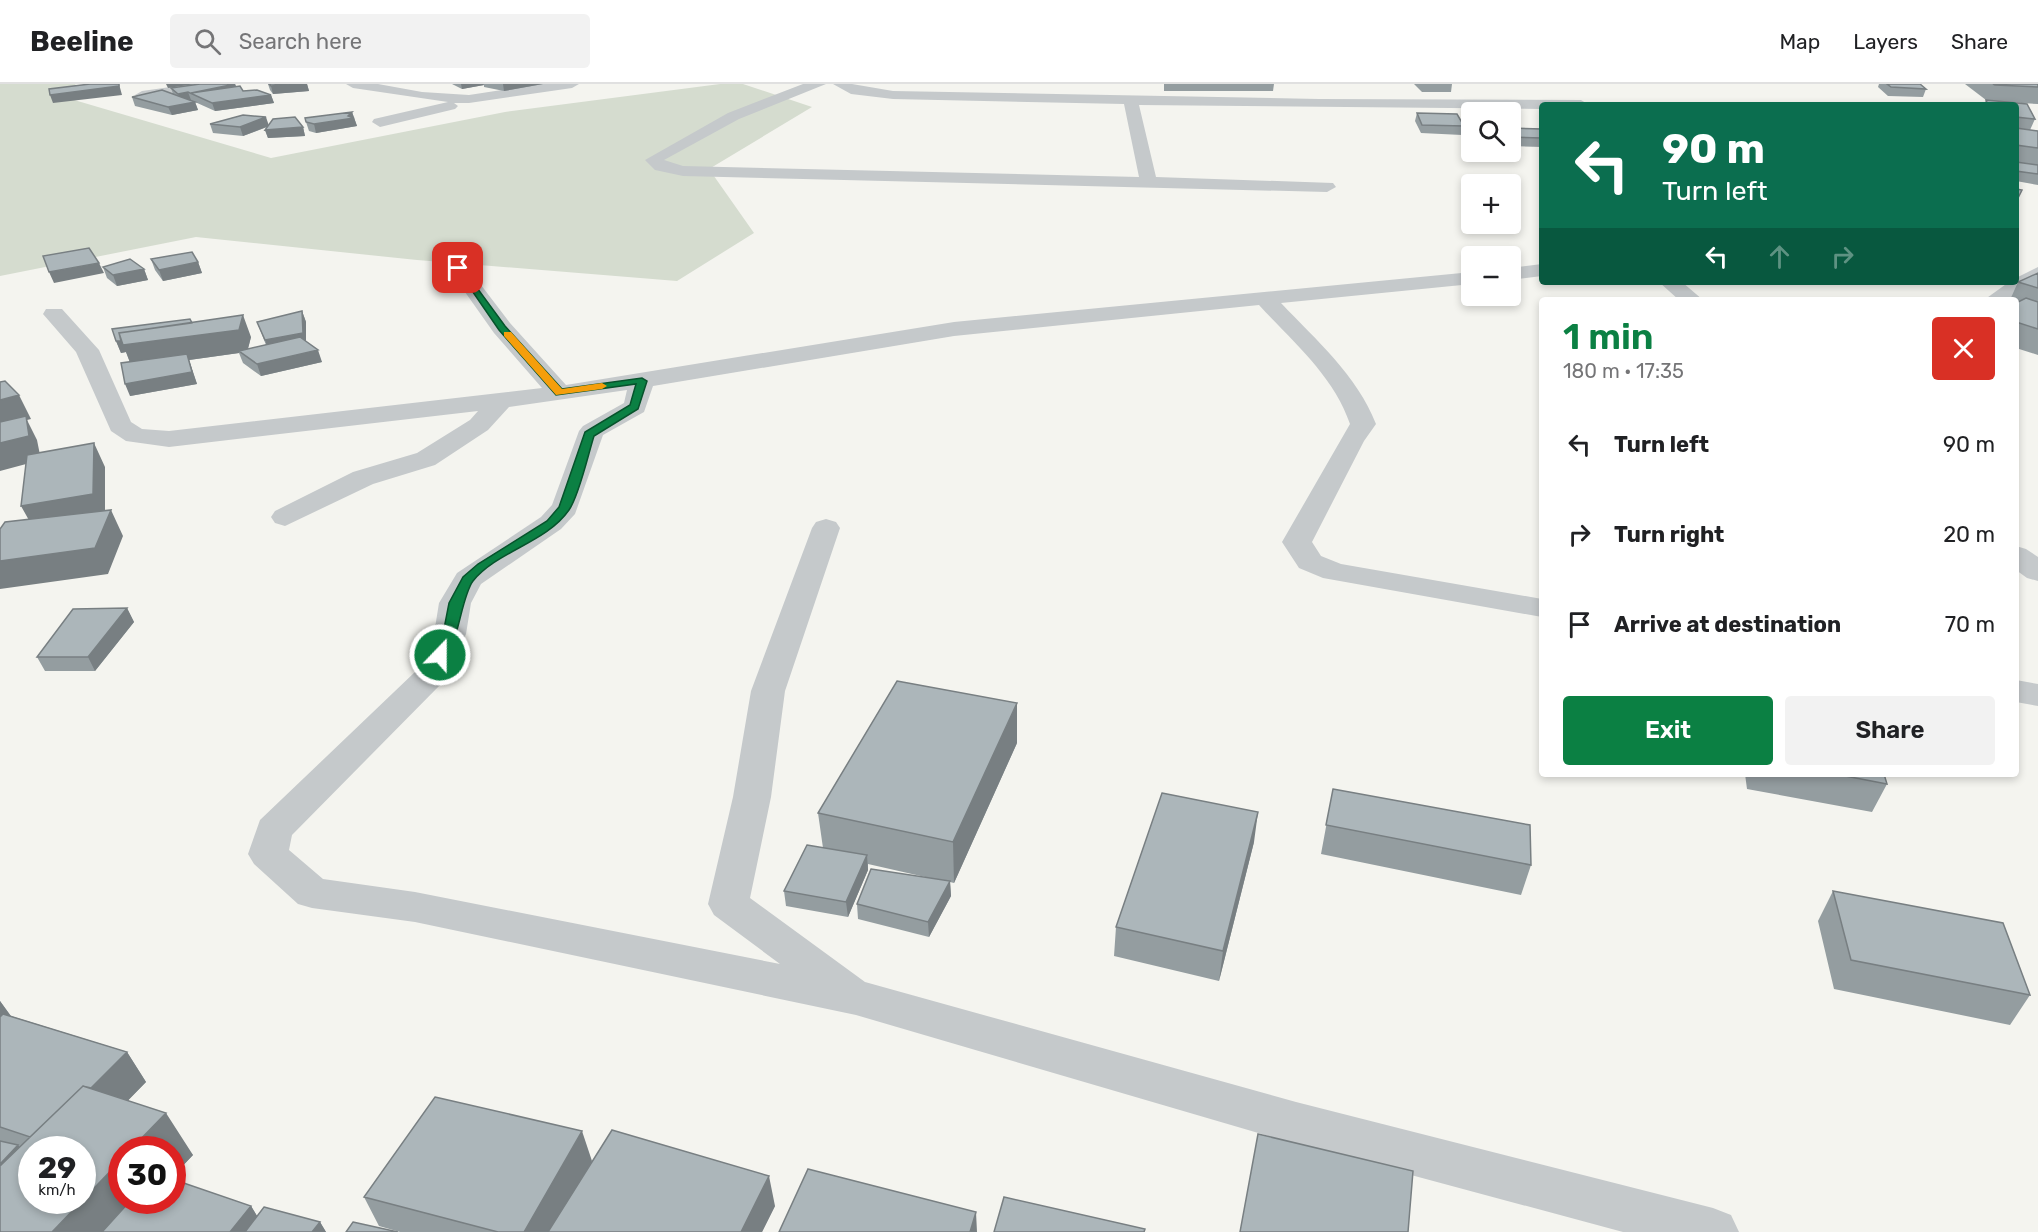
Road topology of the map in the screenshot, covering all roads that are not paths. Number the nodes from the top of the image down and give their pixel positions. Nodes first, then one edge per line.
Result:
1 (225, 84) edge
2 (352, 84) edge
3 (572, 84) edge
4 (819, 84) edge
5 (840, 84) edge
6 (1284, 89) dead end
7 (1038, 91) edge
8 (1590, 91) dead end
9 (142, 95) edge
10 (469, 99) junction
11 (1131, 101) junction
12 (1584, 102) edge
13 (1319, 104) junction
14 (1539, 105) edge
15 (380, 122) dead end
16 (1149, 183) junction
17 (1327, 187) dead end
18 (458, 268) dead end
19 (1539, 270) edge
20 (1521, 273) edge
21 (2038, 273) edge
22 (1461, 279) edge
23 (1673, 285) edge
24 (2019, 285) edge
25 (2019, 285) edge
26 (1688, 297) edge
27 (2000, 297) edge
28 (1266, 300) junction
29 (54, 314) dead end
30 (642, 381) junction
31 (559, 392) junction
32 (501, 401) junction
33 (285, 517) dead end
34 (826, 528) dead end
35 (2019, 557) edge
36 (2038, 572) edge
37 (1539, 607) edge
38 (2019, 692) edge
39 (2038, 695) edge
40 (855, 997) junction
41 (1713, 1232) edge

1 - 9 street
2 - 10 street
3 - 10 street
4 - 16 street
5 - 7 street
6 - 13 street
7 - 11 street
8 - 12 street
10 - 15 street
11 - 13 street
11 - 16 street
13 - 14 street
16 - 17 street
18 - 31 street
19 - 20 street
21 - 24 street
22 - 28 street
23 - 26 street
25 - 27 street
28 - 30 street
28 - 37 street
29 - 32 street
30 - 31 street
30 - 40 street
31 - 32 street
32 - 33 street
34 - 40 street
35 - 36 street
38 - 39 street
40 - 41 street

